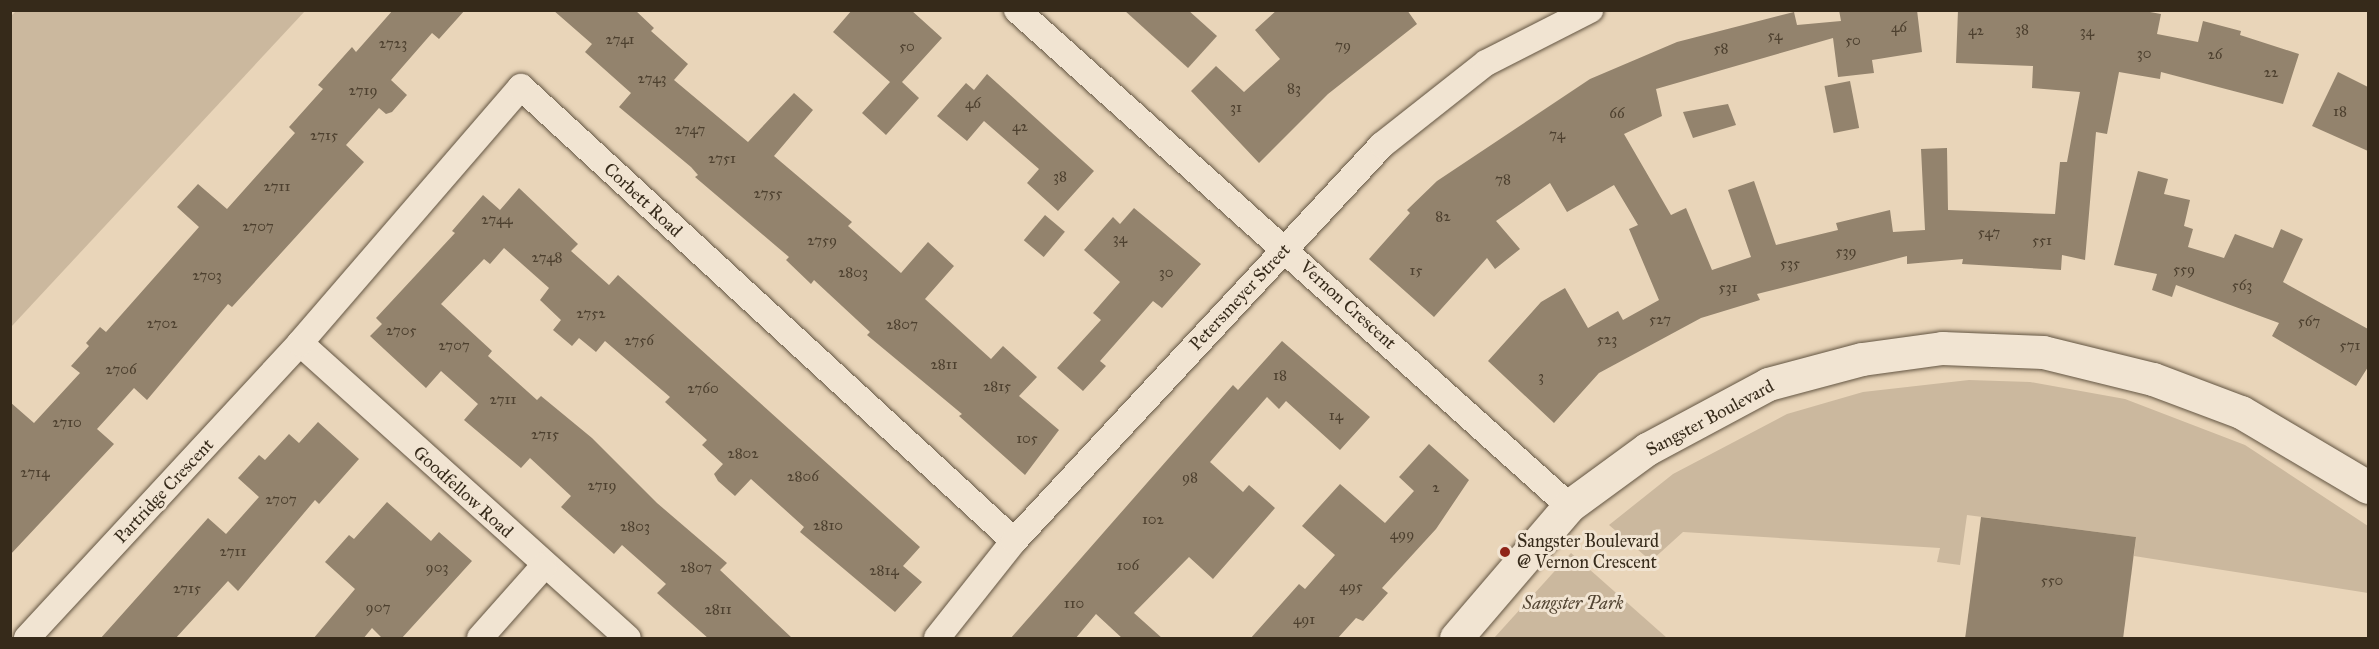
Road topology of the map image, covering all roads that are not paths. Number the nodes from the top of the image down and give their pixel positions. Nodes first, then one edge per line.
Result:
1 (1017, 10) edge
2 (1590, 10) edge
3 (1286, 248) junction
4 (300, 343) junction
5 (2368, 487) edge
6 (1569, 506) junction
7 (1014, 541) junction
8 (544, 566) junction
9 (27, 639) edge
10 (480, 639) edge
11 (627, 639) edge
12 (938, 639) edge
13 (1455, 639) edge

1 - 3 street, Vernon Crescent
2 - 3 street, Petersmeyer Street
3 - 6 street, Vernon Crescent
3 - 7 street, Petersmeyer Street
4 - 7 street, Corbett Road
4 - 8 street, Goodfellow Road
4 - 9 street, Partridge Crescent
5 - 6 street, Sangster Boulevard
6 - 13 street, Sangster Boulevard
7 - 12 street, Petersmeyer Street
8 - 10 street
8 - 11 street, Goodfellow Road

